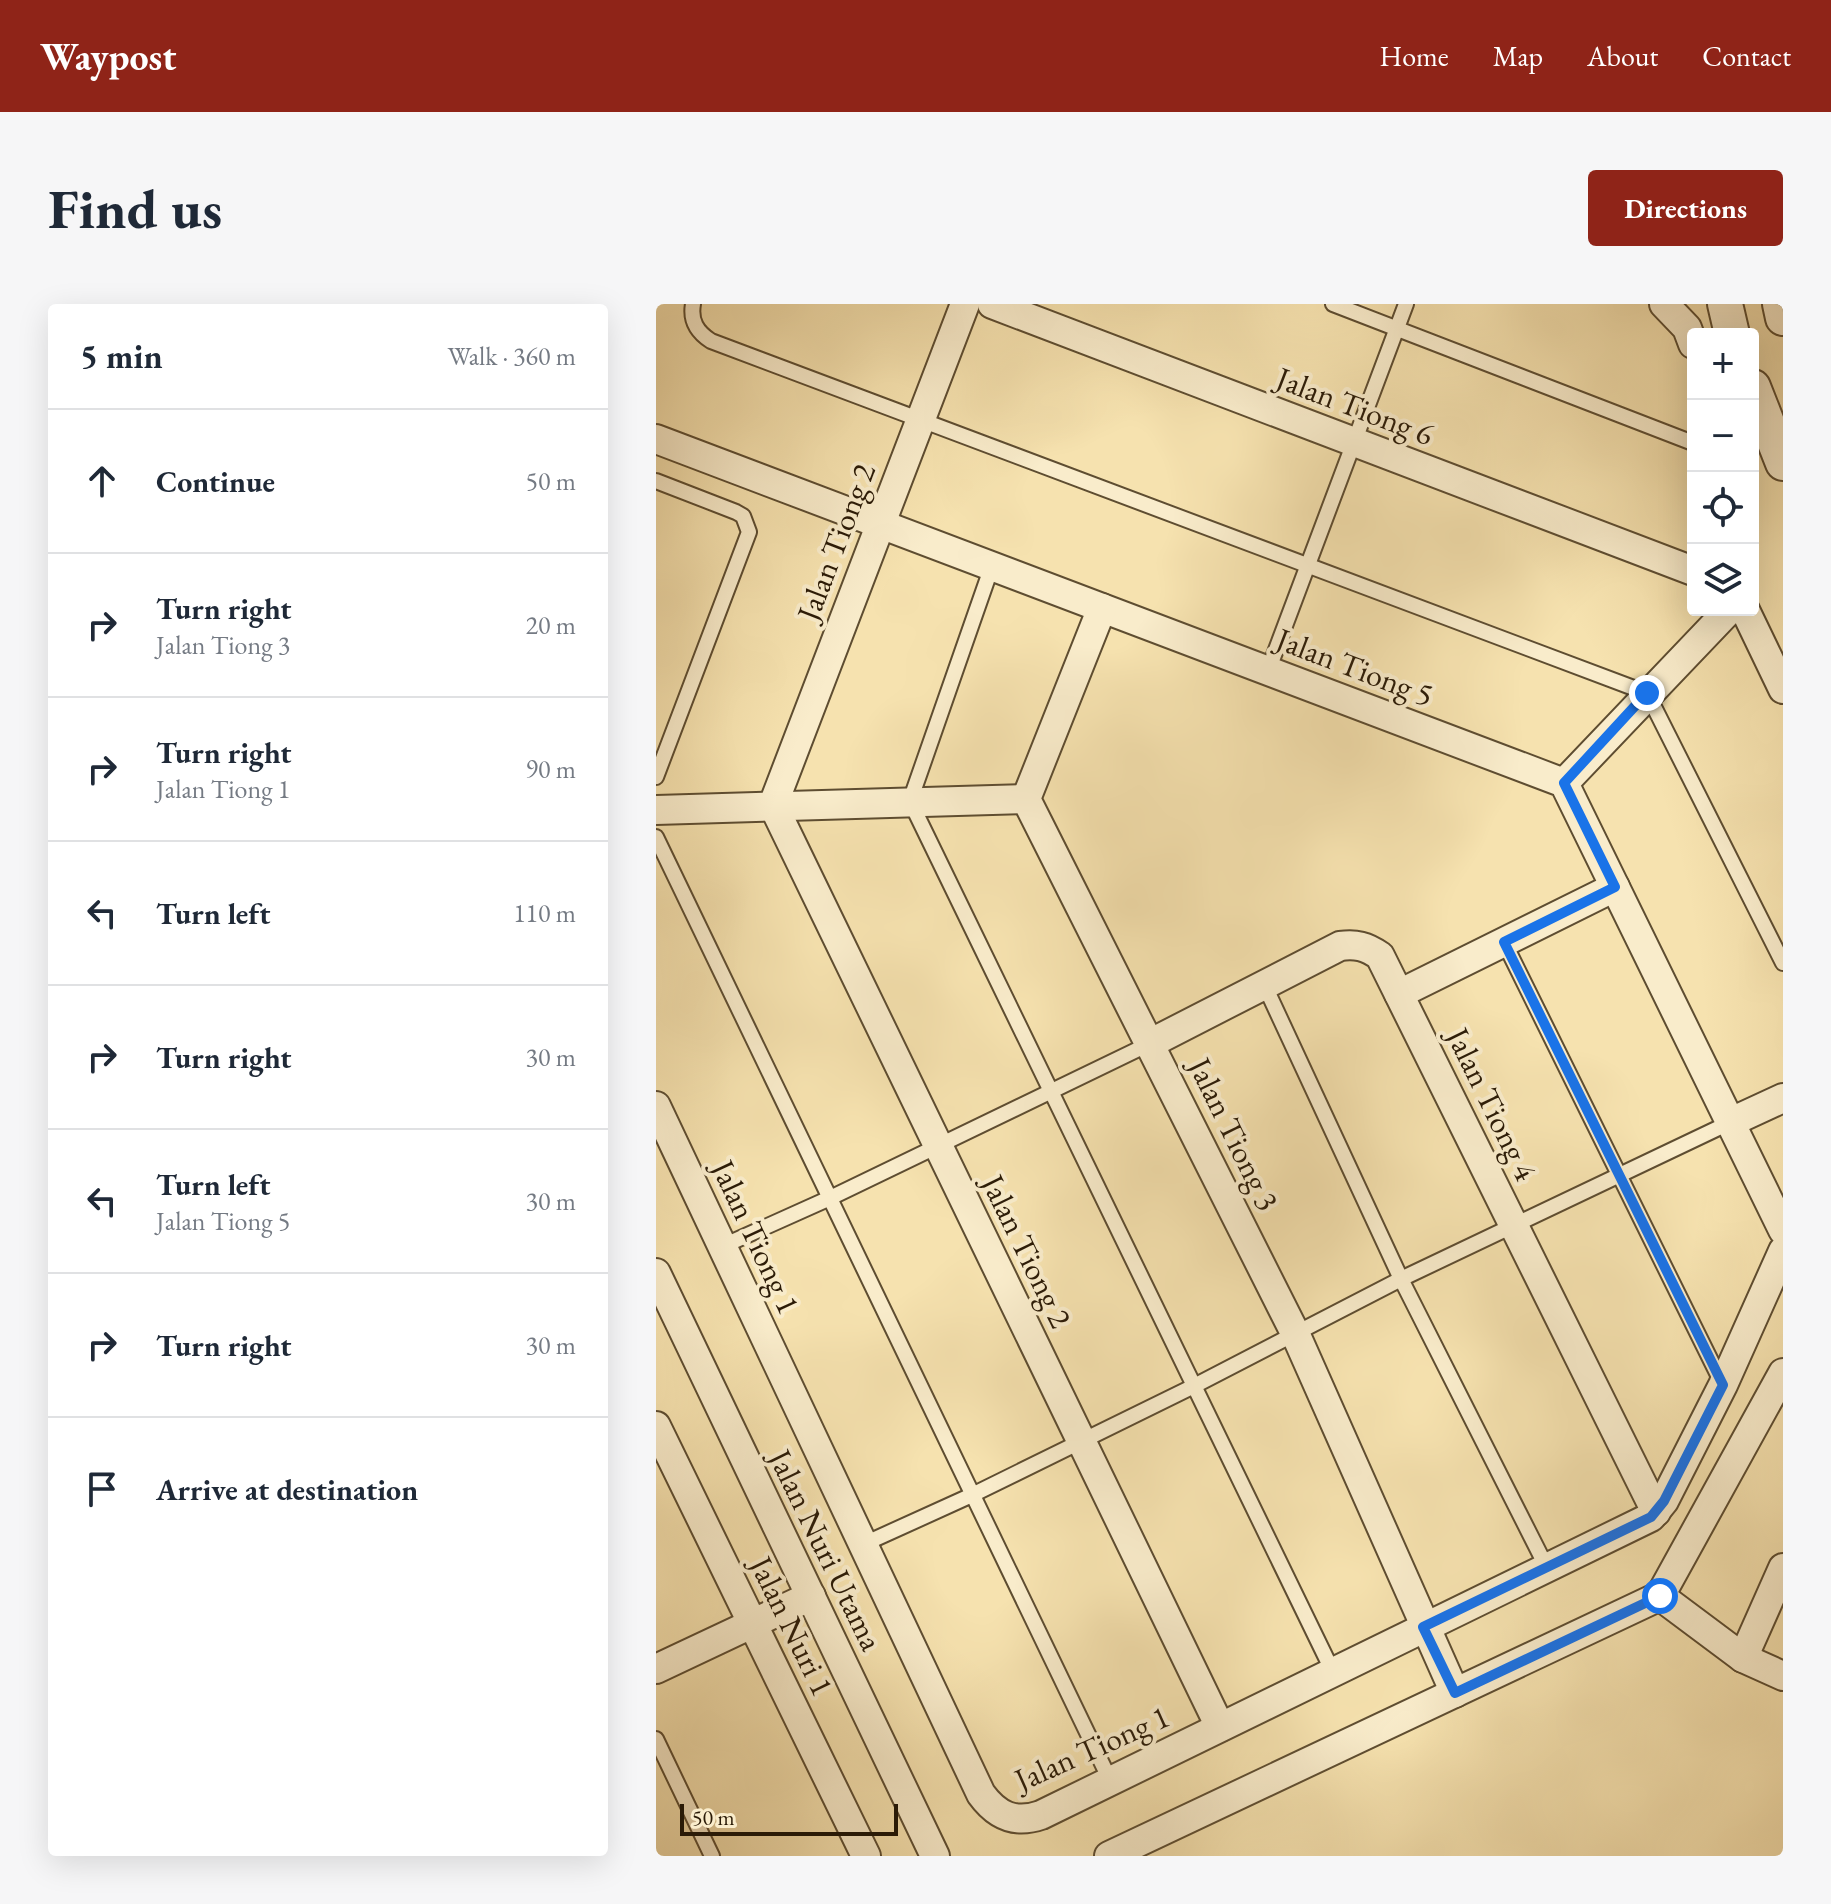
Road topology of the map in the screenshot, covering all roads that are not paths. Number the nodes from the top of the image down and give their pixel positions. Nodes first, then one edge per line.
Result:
1 (693, 304) edge
2 (965, 304) edge
3 (992, 304) edge
4 (1333, 304) edge
5 (1406, 304) edge
6 (1664, 304) edge
7 (1725, 304) edge
8 (1780, 304) edge
9 (1783, 318) edge
10 (1687, 328) edge
11 (1731, 328) edge
12 (1397, 329) junction
13 (1758, 400) edge
14 (919, 420) junction
15 (656, 439) edge
16 (1687, 441) edge
17 (1355, 442) junction
18 (1783, 463) edge
19 (656, 481) edge
20 (879, 523) junction
21 (992, 566) junction
22 (1308, 566) junction
23 (1687, 569) edge
24 (1102, 608) junction
25 (1723, 616) edge
26 (1748, 616) edge
27 (1268, 671) junction
28 (1783, 689) edge
29 (1647, 693) junction
30 (656, 777) edge
31 (1564, 783) junction
32 (1026, 799) junction
33 (910, 801) junction
34 (773, 805) junction
35 (656, 810) edge
36 (656, 837) edge
37 (1615, 887) junction
38 (1504, 942) junction
39 (1783, 963) edge
40 (1264, 984) junction
41 (1399, 994) junction
42 (1151, 1043) junction
43 (1052, 1093) junction
44 (1783, 1098) edge
45 (656, 1106) edge
46 (1731, 1122) junction
47 (938, 1146) junction
48 (1618, 1176) junction
49 (830, 1198) junction
50 (1514, 1225) junction
51 (1783, 1230) edge
52 (723, 1246) junction
53 (1783, 1251) edge
54 (656, 1273) edge
55 (1401, 1279) junction
56 (1295, 1333) junction
57 (1783, 1373) edge
58 (1723, 1385) junction
59 (1194, 1386) junction
60 (656, 1426) edge
61 (1081, 1440) junction
62 (972, 1495) junction
63 (1656, 1512) junction
64 (864, 1544) junction
65 (1547, 1568) junction
66 (1783, 1568) edge
67 (811, 1596) junction
68 (1660, 1596) junction
69 (753, 1624) junction
70 (1423, 1627) junction
71 (1743, 1658) junction
72 (656, 1669) edge
73 (1333, 1672) junction
74 (1783, 1676) edge
75 (1455, 1693) junction
76 (1220, 1727) junction
77 (656, 1739) edge
78 (1110, 1780) junction
79 (712, 1856) edge
80 (866, 1856) edge
81 (935, 1856) edge
82 (1109, 1856) edge

1 - 14 lane
2 - 14 street, Jalan Tiong 2
3 - 17 street, Jalan Tiong 6
4 - 12 lane
5 - 12 lane
6 - 10 street
7 - 11 street
8 - 9 street
12 - 16 lane
12 - 17 lane
13 - 18 street
14 - 20 street, Jalan Tiong 2
14 - 22 lane
15 - 20 street, Jalan Tiong 5
17 - 22 lane
17 - 23 street, Jalan Tiong 6
19 - 30 lane
20 - 21 street, Jalan Tiong 5
20 - 34 street, Jalan Tiong 2
21 - 24 street, Jalan Tiong 5
21 - 33 lane
22 - 27 lane
22 - 29 lane
24 - 27 street, Jalan Tiong 5
24 - 32 street
25 - 29 street
26 - 28 street
27 - 31 street, Jalan Tiong 5
29 - 31 street
29 - 39 lane
31 - 37 street
32 - 33 street
32 - 42 street, Jalan Tiong 3
33 - 34 street
33 - 43 lane
34 - 35 street
34 - 47 street, Jalan Tiong 2
36 - 49 lane
37 - 38 street
37 - 46 street
38 - 41 street
38 - 48 lane
40 - 41 street, Jalan Tiong 4
40 - 42 street, Jalan Tiong 4
40 - 55 lane
41 - 50 street, Jalan Tiong 4
42 - 43 lane
42 - 56 street, Jalan Tiong 3
43 - 47 lane
43 - 59 lane
44 - 46 street
45 - 52 street, Jalan Tiong 1
46 - 48 lane
46 - 51 street
47 - 49 lane
47 - 61 street, Jalan Tiong 2
48 - 50 lane
48 - 58 lane
49 - 52 lane
49 - 62 lane
50 - 55 lane
50 - 63 street, Jalan Tiong 4
52 - 64 street, Jalan Tiong 1
53 - 58 street
54 - 67 street, Jalan Nuri Utama
55 - 56 lane
55 - 65 lane
56 - 59 lane
56 - 70 street, Jalan Tiong 3
57 - 68 street
58 - 63 street
59 - 61 lane
59 - 73 lane
60 - 69 street, Jalan Nuri 1
61 - 62 lane
61 - 76 street, Jalan Tiong 2
62 - 64 lane
62 - 78 lane
63 - 65 street, Jalan Tiong 1
64 - 78 street, Jalan Tiong 1
65 - 70 street, Jalan Tiong 1
66 - 71 street
67 - 69 street
67 - 81 street, Jalan Nuri Utama
68 - 71 street
68 - 75 street
69 - 72 street
69 - 80 street, Jalan Nuri 1
70 - 73 street, Jalan Tiong 1
70 - 75 street, Jalan Tiong 3
71 - 74 street
73 - 76 street, Jalan Tiong 1
75 - 82 street
76 - 78 street, Jalan Tiong 1
77 - 79 lane

